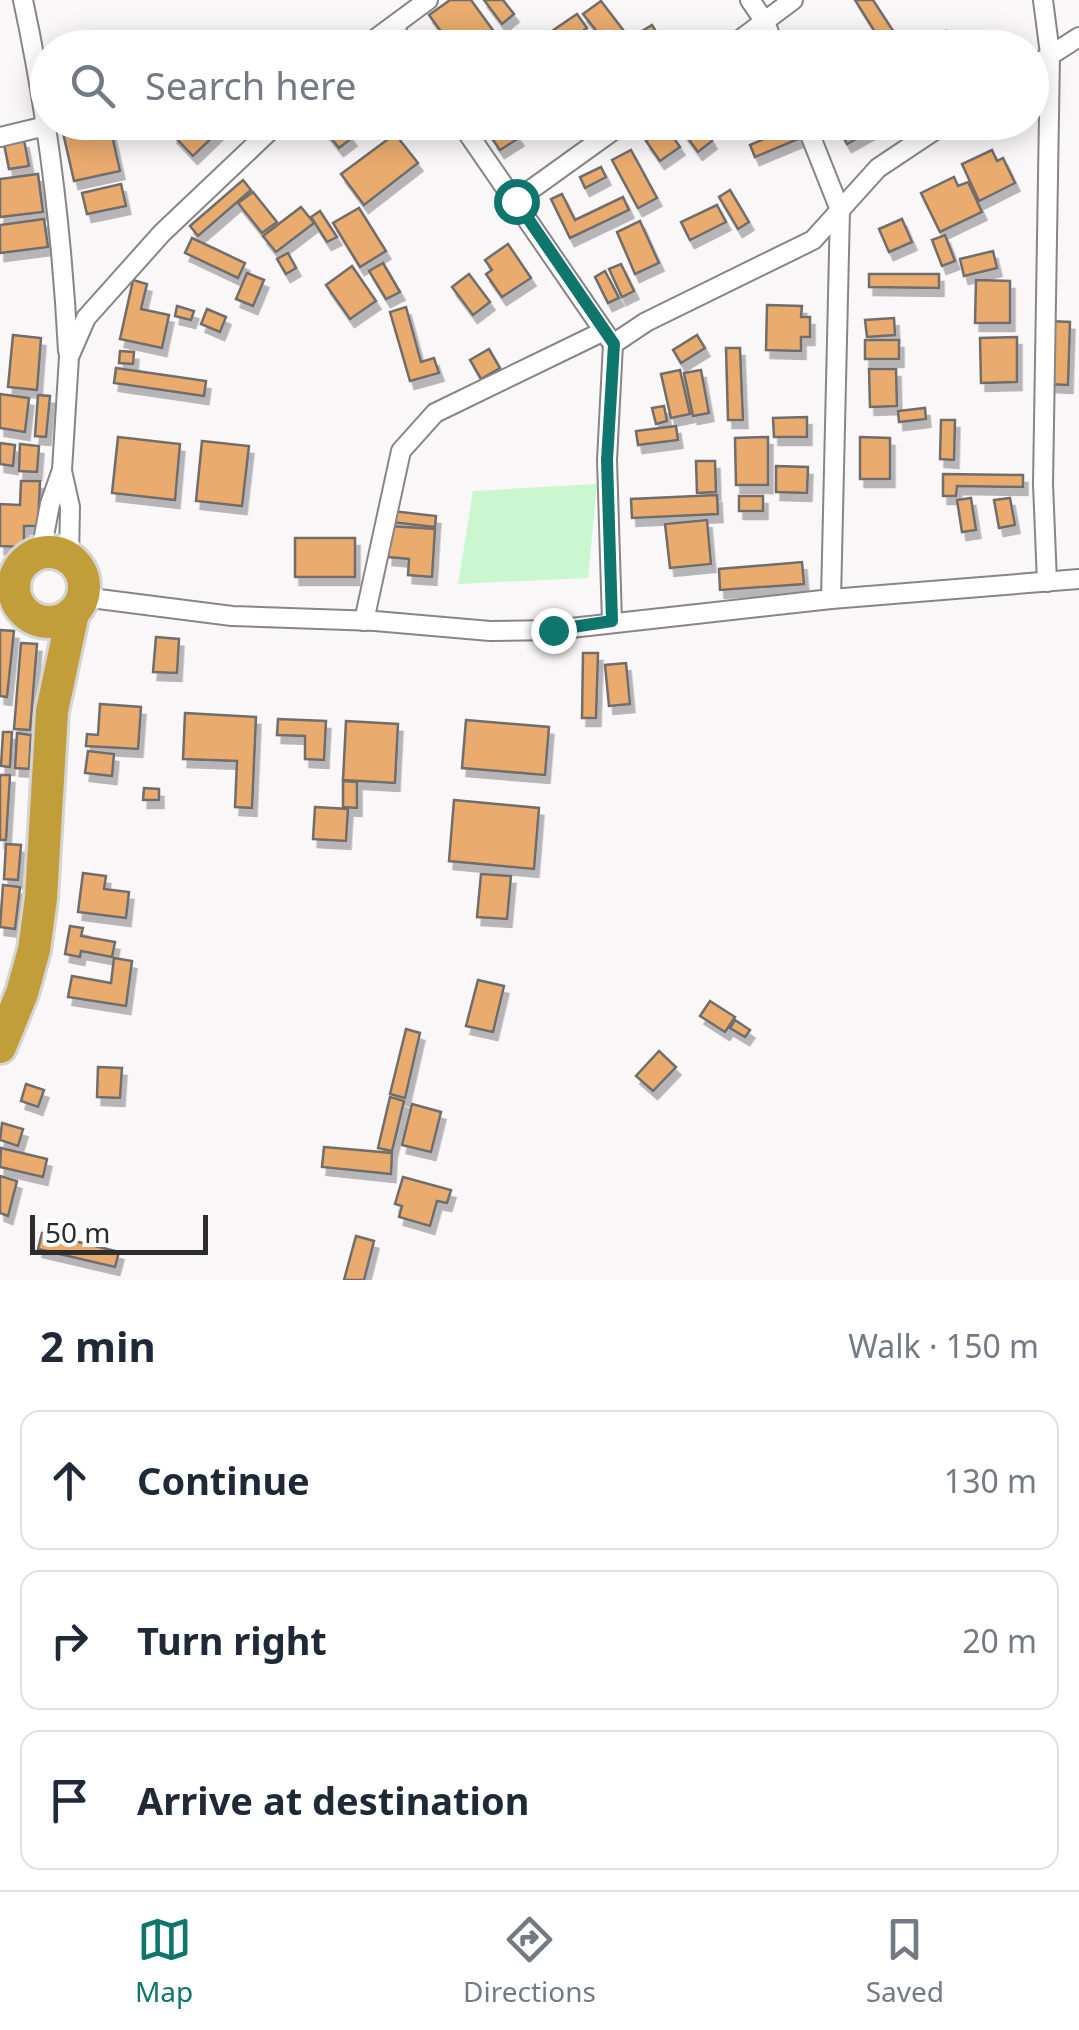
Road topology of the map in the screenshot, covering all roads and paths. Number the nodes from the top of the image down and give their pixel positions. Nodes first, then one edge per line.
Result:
1 (23, 0) edge
2 (428, 0) edge
3 (750, 0) edge
4 (793, 0) edge
5 (1043, 0) edge
6 (765, 22) junction
7 (394, 28) joint
8 (391, 30) edge
9 (754, 30) edge
10 (768, 30) edge
11 (1047, 30) edge
12 (1079, 36) edge
13 (30, 38) edge
14 (1049, 46) edge
15 (1050, 54) junction
16 (1049, 108) edge
17 (30, 130) edge
18 (0, 137) edge
19 (48, 140) edge
20 (260, 140) edge
21 (473, 140) edge
22 (599, 140) edge
23 (812, 140) edge
24 (920, 140) edge
25 (1048, 140) edge
26 (516, 201) junction
27 (840, 210) junction
28 (609, 338) junction
29 (69, 357) junction
30 (62, 470) junction
31 (33, 559) edge
32 (1079, 579) edge
33 (1047, 582) junction
34 (12, 599) edge
35 (831, 599) junction
36 (78, 605) junction
37 (364, 621) junction
38 (612, 621) junction
39 (52, 711) junction
40 (0, 1047) edge

1 - 13 street
2 - 7 street
3 - 6 street
4 - 6 street
5 - 11 street
6 - 9 street
6 - 10 street
7 - 8 street
12 - 15 street
14 - 15 street
15 - 16 street
17 - 18 street
19 - 29 street
20 - 29 street
21 - 26 street
22 - 26 street
23 - 27 street
24 - 27 street
25 - 33 street
26 - 28 street
27 - 28 street
27 - 35 street
28 - 37 street
28 - 38 street
29 - 30 street
30 - 31 street
30 - 31 street
31 - 34 highway
31 - 36 highway
32 - 33 street
33 - 35 street
34 - 36 highway
34 - 39 highway
35 - 38 street
36 - 37 street
36 - 39 highway
37 - 38 street
39 - 40 highway

